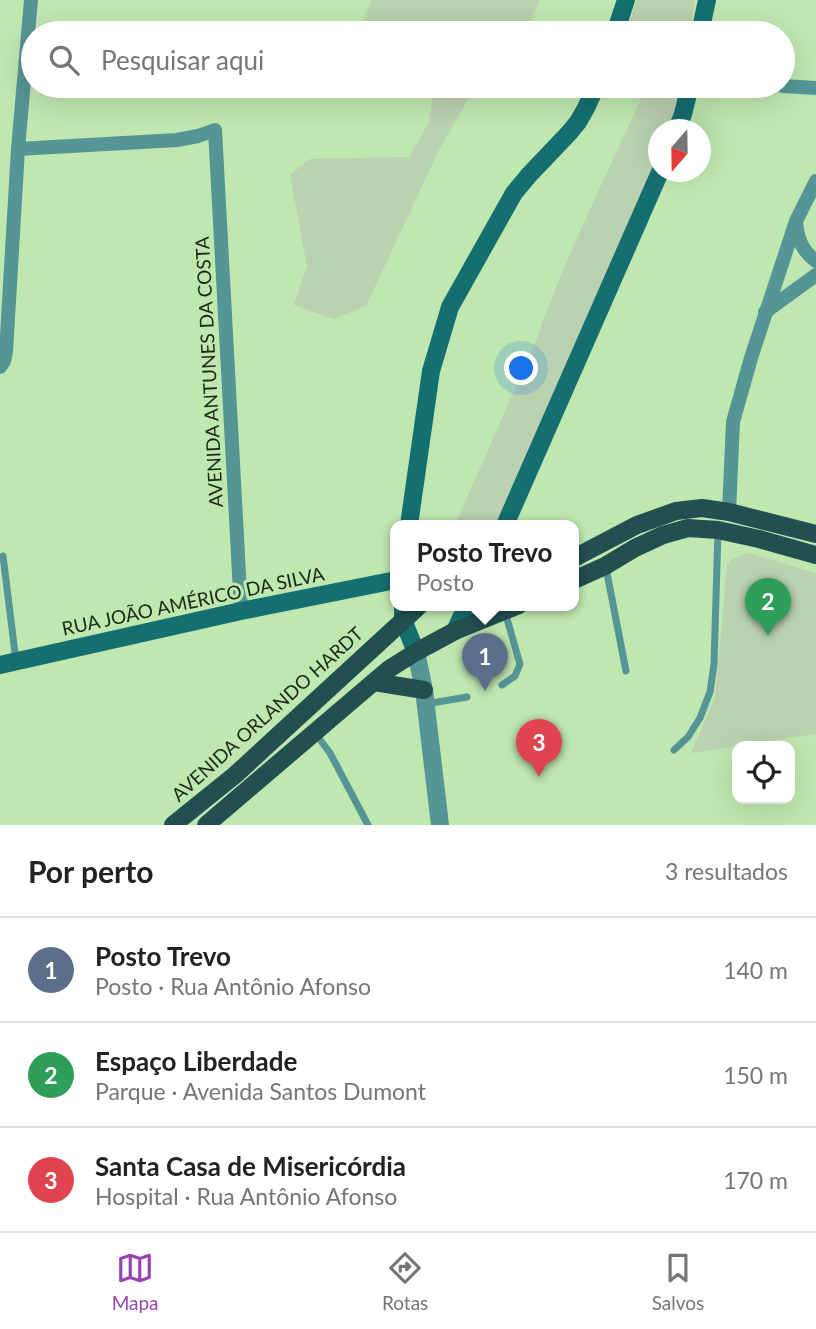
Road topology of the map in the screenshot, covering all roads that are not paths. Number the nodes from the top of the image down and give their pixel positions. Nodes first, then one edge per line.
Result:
1 (31, 0) edge
2 (626, 0) edge
3 (707, 0) edge
4 (29, 21) edge
5 (619, 21) edge
6 (703, 21) edge
7 (795, 87) edge
8 (816, 88) edge
9 (22, 98) edge
10 (591, 98) edge
11 (687, 98) edge
12 (681, 119) edge
13 (18, 149) junction
14 (816, 181) edge
15 (656, 182) edge
16 (796, 221) junction
17 (816, 261) edge
18 (816, 275) edge
19 (765, 312) junction
20 (0, 366) edge
21 (729, 512) junction
22 (410, 520) edge
23 (507, 520) edge
24 (718, 530) junction
25 (816, 534) edge
26 (579, 555) edge
27 (816, 555) edge
28 (3, 556) dead end
29 (605, 566) junction
30 (579, 578) edge
31 (390, 581) edge
32 (241, 611) junction
33 (464, 611) edge
34 (505, 611) edge
35 (512, 611) edge
36 (403, 612) edge
37 (455, 631) junction
38 (416, 652) junction
39 (8, 663) edge
40 (626, 671) dead end
41 (374, 682) junction
42 (502, 685) dead end
43 (425, 697) junction
44 (467, 697) dead end
45 (315, 733) junction
46 (674, 750) dead end
47 (173, 825) edge
48 (206, 825) edge
49 (368, 825) edge
50 (440, 825) edge

1 - 4 street
2 - 5 main road
3 - 6 main road
7 - 8 street
9 - 13 street
10 - 22 main road
11 - 12 main road
13 - 20 street
13 - 32 street, AVENIDA ANTUNES DA COSTA
14 - 16 street
15 - 23 main road
16 - 17 street
16 - 19 street
18 - 19 street
19 - 21 street
21 - 25 main road
21 - 26 main road
24 - 27 main road
24 - 29 main road
24 - 46 lane
28 - 39 lane
29 - 30 main road
29 - 40 lane
31 - 32 main road, RUA JOÃO AMÉRICO DA SILVA
32 - 39 main road, RUA JOÃO AMÉRICO DA SILVA
33 - 37 main road
34 - 37 main road
35 - 42 lane
36 - 38 main road
36 - 47 main road, AVENIDA ORLANDO HARDT
37 - 38 main road
38 - 41 main road
38 - 43 street
41 - 43 main road
41 - 45 main road
43 - 44 lane
43 - 50 street
45 - 48 main road
45 - 49 lane

